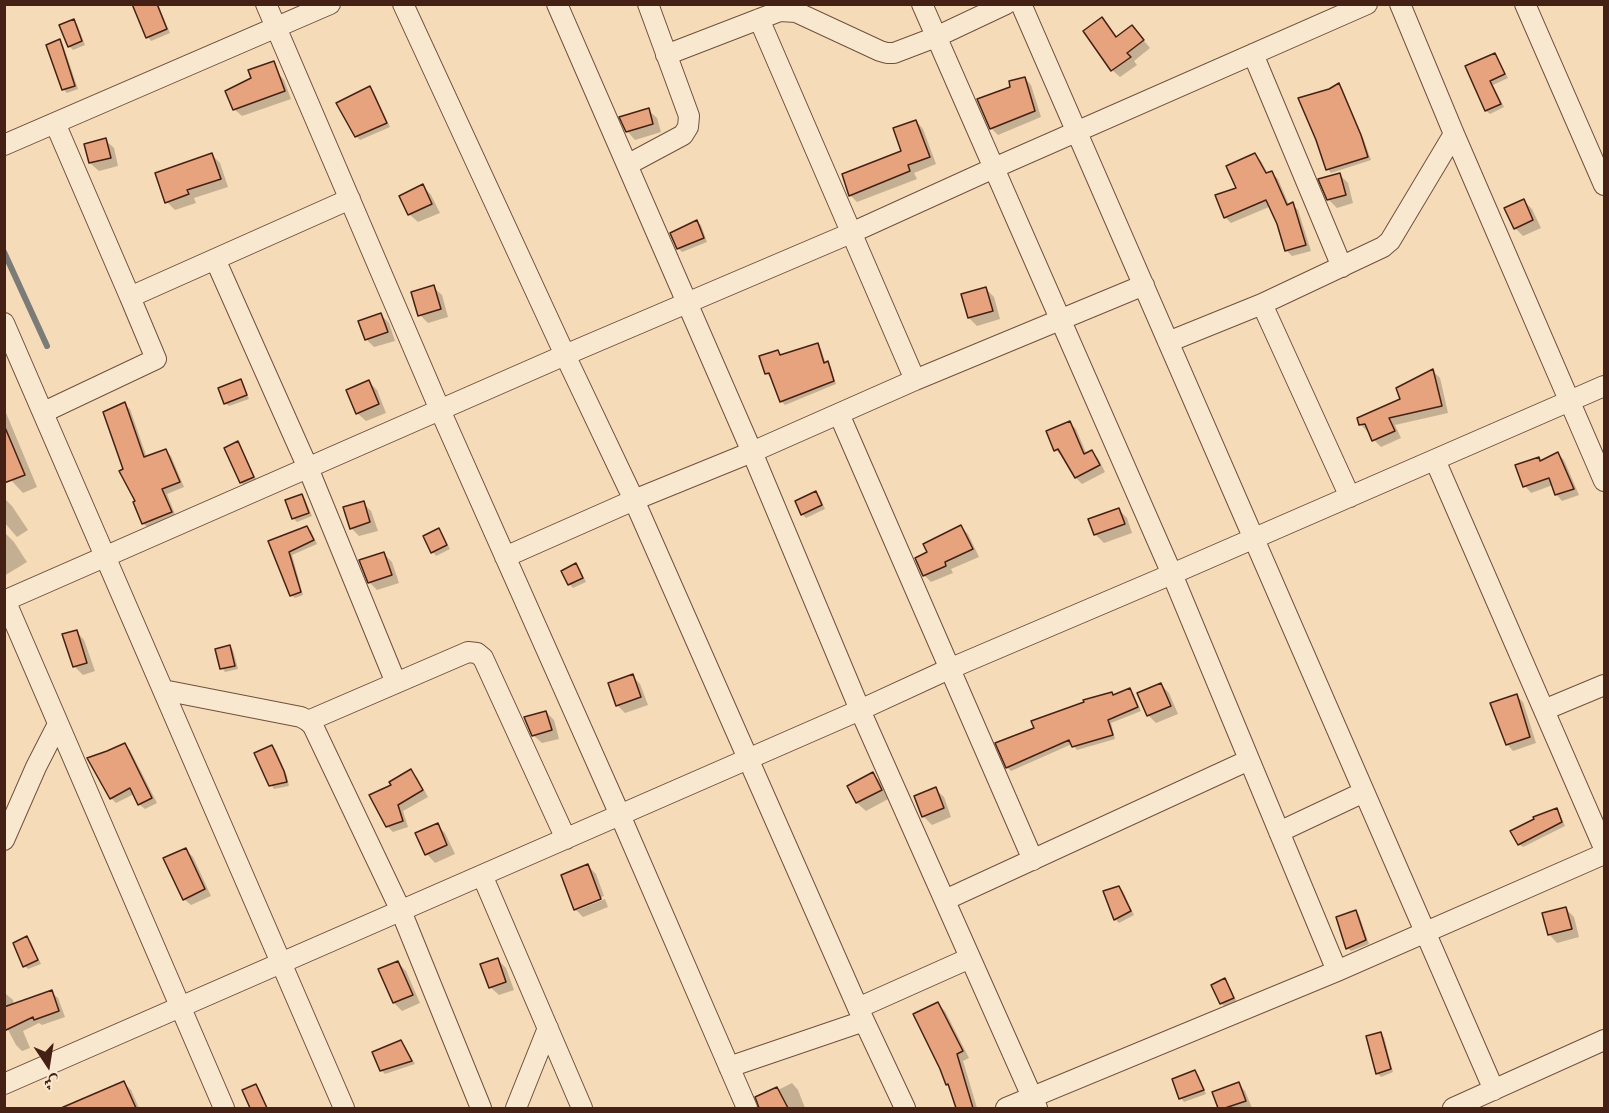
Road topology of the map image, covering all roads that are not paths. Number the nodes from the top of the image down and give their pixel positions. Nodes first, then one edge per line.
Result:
1 (266, 4) edge
2 (330, 4) edge
3 (403, 4) edge
4 (557, 4) edge
5 (648, 4) edge
6 (922, 4) edge
7 (1006, 4) edge
8 (1021, 4) edge
9 (1367, 4) edge
10 (1400, 4) edge
11 (1525, 4) edge
12 (759, 19) junction
13 (277, 28) junction
14 (936, 37) junction
15 (1253, 54) junction
16 (666, 55) junction
17 (55, 123) junction
18 (1077, 131) junction
19 (1454, 134) junction
20 (4, 145) edge
21 (627, 165) junction
22 (994, 168) junction
23 (1605, 185) edge
24 (350, 199) junction
25 (851, 232) junction
26 (215, 259) junction
27 (1342, 267) junction
28 (1144, 285) junction
29 (130, 297) junction
30 (686, 303) junction
31 (1262, 304) junction
32 (1060, 320) junction
33 (4, 323) edge
34 (1168, 342) junction
35 (565, 355) junction
36 (915, 380) junction
37 (1605, 386) edge
38 (1570, 401) junction
39 (440, 410) junction
40 (44, 412) junction
41 (839, 414) junction
42 (752, 452) junction
43 (1435, 459) junction
44 (308, 468) junction
45 (1605, 481) edge
46 (1350, 497) junction
47 (634, 500) junction
48 (1254, 538) junction
49 (105, 556) junction
50 (505, 557) junction
51 (1172, 574) junction
52 (5, 600) edge
53 (949, 669) junction
54 (396, 683) junction
55 (1605, 685) edge
56 (163, 690) junction
57 (860, 710) junction
58 (1544, 710) junction
59 (308, 721) junction
60 (58, 724) junction
61 (748, 760) junction
62 (1249, 760) junction
63 (1364, 792) junction
64 (620, 815) junction
65 (1279, 832) junction
66 (566, 839) junction
67 (4, 840) edge
68 (1605, 848) edge
69 (1605, 854) edge
70 (1033, 860) junction
71 (482, 875) junction
72 (945, 900) junction
73 (401, 911) junction
74 (1425, 933) junction
75 (970, 958) junction
76 (282, 963) junction
77 (1337, 971) junction
78 (180, 1007) junction
79 (861, 1015) junction
80 (548, 1028) junction
81 (1605, 1040) edge
82 (729, 1067) junction
83 (4, 1084) edge
84 (1494, 1090) junction
85 (1035, 1103) edge
86 (224, 1108) edge
87 (344, 1108) edge
88 (481, 1108) edge
89 (516, 1108) edge
90 (582, 1108) edge
91 (747, 1108) edge
92 (905, 1108) edge
93 (1006, 1108) edge
94 (1453, 1108) edge

1 - 13 street
2 - 13 street
3 - 35 street
4 - 21 street
5 - 16 street
6 - 14 street
7 - 14 street
8 - 18 street
9 - 15 street
10 - 19 street
11 - 23 street
12 - 14 street
12 - 16 street
12 - 25 street
13 - 17 street
13 - 24 street
14 - 22 street
15 - 18 street
15 - 27 street
16 - 21 street
17 - 20 street
17 - 29 street
18 - 22 street
18 - 28 street
19 - 27 street
19 - 38 street
21 - 30 street
22 - 25 street
22 - 32 street
24 - 26 street
24 - 39 street
25 - 30 street
25 - 36 street
26 - 29 street
26 - 44 street
27 - 31 street
28 - 32 street
28 - 34 street
29 - 40 street
30 - 35 street
30 - 42 street
31 - 34 street
31 - 46 street
32 - 36 street
32 - 51 street
33 - 40 street
34 - 48 street
35 - 39 street
35 - 47 street
36 - 41 street
37 - 38 street
38 - 43 street
38 - 45 street
39 - 44 street
39 - 50 street
40 - 49 street
41 - 42 street
41 - 53 street
42 - 47 street
42 - 57 street
43 - 46 street
43 - 58 street
44 - 49 street
44 - 54 street
46 - 48 street
47 - 50 street
47 - 61 street
48 - 51 street
48 - 63 street
49 - 52 street
49 - 56 street
50 - 64 street
51 - 53 street
51 - 62 street
52 - 60 street
53 - 57 street
53 - 70 street
54 - 59 street
54 - 66 street
55 - 58 street
56 - 59 street
56 - 76 street
57 - 61 street
57 - 72 street
58 - 68 street
59 - 73 street
60 - 67 street
60 - 78 street
61 - 64 street
61 - 79 street
62 - 65 street
62 - 70 street
63 - 65 street
63 - 74 street
64 - 66 street
64 - 82 street
65 - 77 street
66 - 71 street
69 - 74 street
70 - 72 street
71 - 73 street
71 - 80 street
72 - 75 street
73 - 76 street
73 - 88 street
74 - 77 street
74 - 84 street
75 - 79 street
75 - 85 street
76 - 78 street
76 - 87 street
77 - 85 street
78 - 83 street
78 - 86 street
79 - 82 street
79 - 92 street
80 - 89 street
80 - 90 street
81 - 84 street
82 - 91 street
84 - 94 street
85 - 93 street

